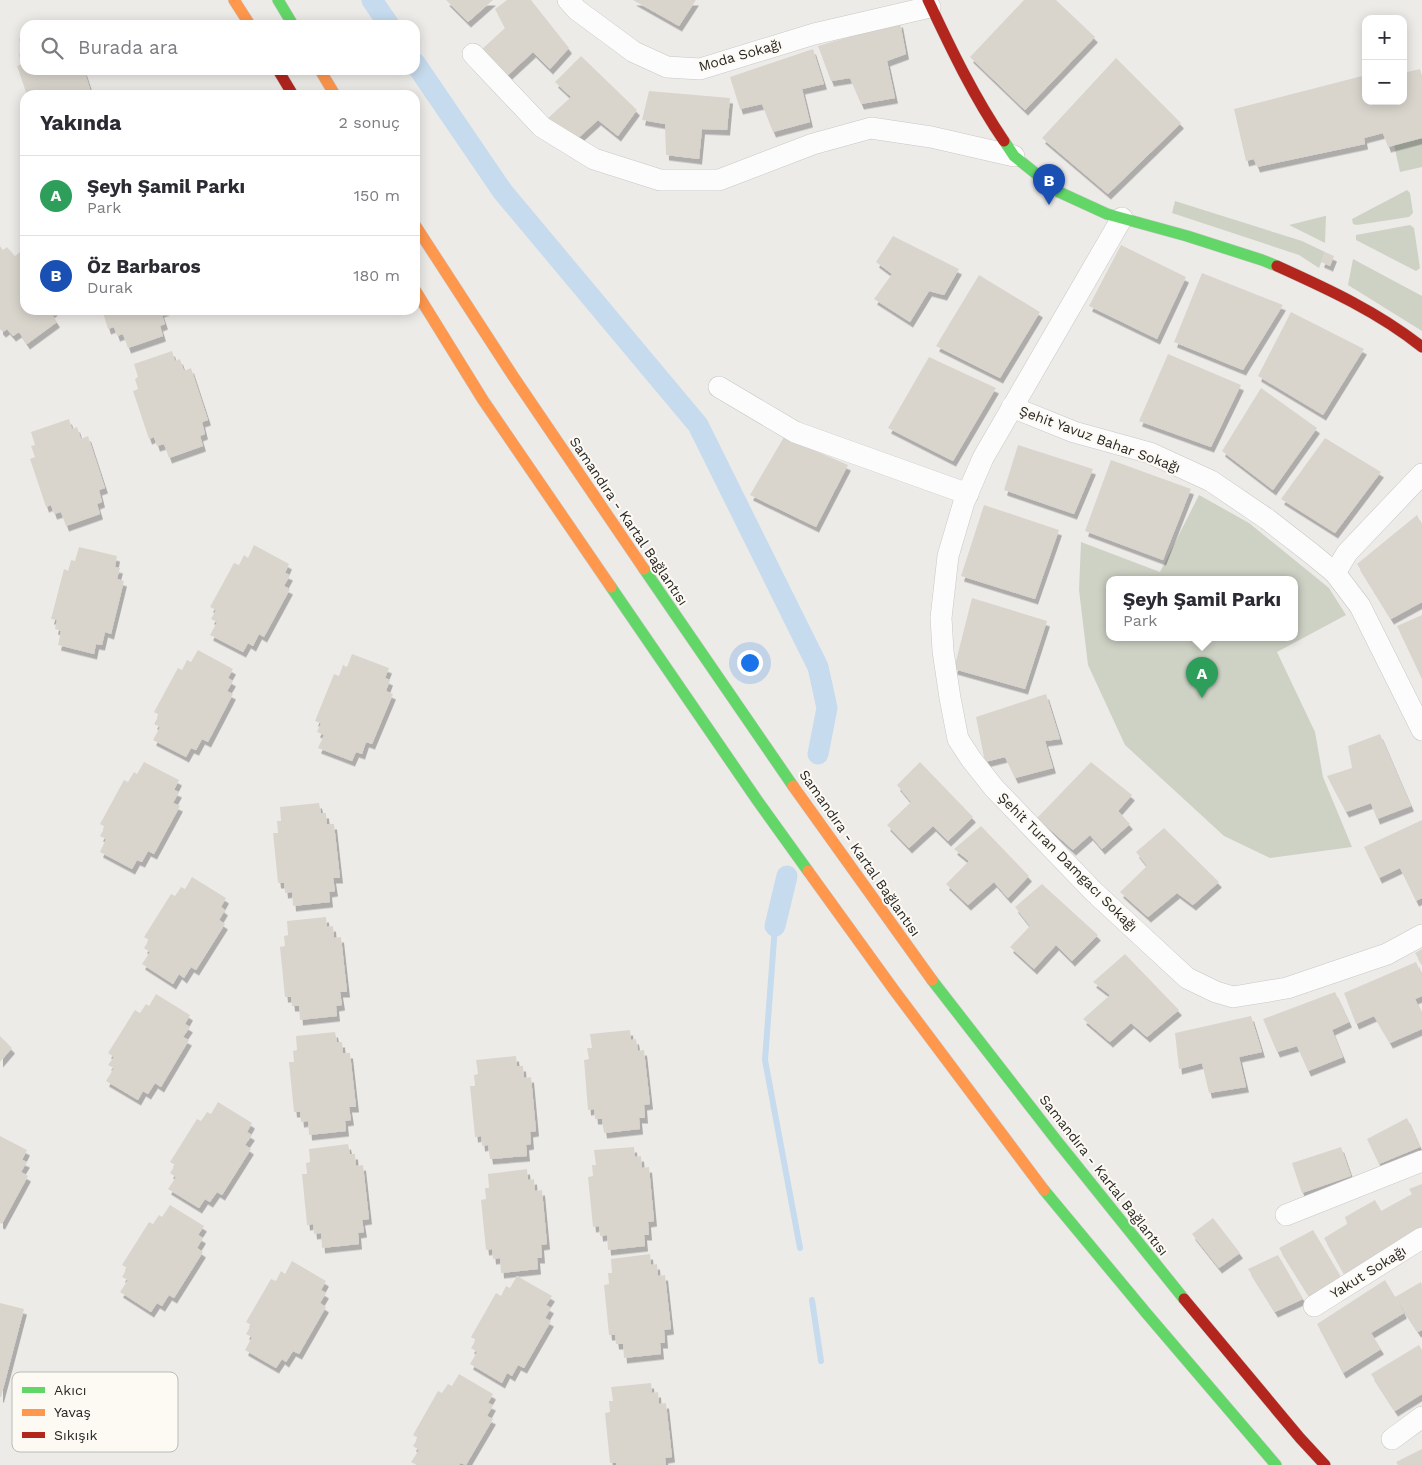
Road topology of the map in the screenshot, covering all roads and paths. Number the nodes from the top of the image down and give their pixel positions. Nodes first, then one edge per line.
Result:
1 (234, 0) edge
2 (278, 0) edge
3 (577, 3) edge
4 (929, 4) edge
5 (247, 20) edge
6 (290, 20) edge
7 (473, 54) dead end
8 (281, 75) edge
9 (323, 75) edge
10 (291, 90) edge
11 (332, 90) edge
12 (1014, 156) junction
13 (1122, 218) junction
14 (420, 233) edge
15 (420, 298) edge
16 (1422, 348) edge
17 (719, 387) dead end
18 (1012, 407) junction
19 (1422, 474) edge
20 (968, 494) junction
21 (1335, 573) junction
22 (1422, 730) edge
23 (1422, 935) edge
24 (1422, 1161) edge
25 (1286, 1215) dead end
26 (1422, 1238) edge
27 (1314, 1306) dead end
28 (1422, 1418) edge
29 (1392, 1439) dead end
30 (1276, 1465) edge
31 (1325, 1465) edge

1 - 5 main road
2 - 6 main road
3 - 4 street, Moda Sokağı
4 - 12 main road
7 - 12 street
8 - 10 main road
9 - 11 main road
12 - 13 main road
13 - 16 main road
13 - 18 street, Şehit Turan Damgacı Sokağı
14 - 31 main road, Samandıra - Kartal Bağlantısı
15 - 30 main road
17 - 20 street
18 - 20 street, Şehit Turan Damgacı Sokağı
18 - 21 street, Şehit Yavuz Bahar Sokağı
19 - 21 street
20 - 23 street, Şehit Turan Damgacı Sokağı
21 - 22 street, Şehit Yavuz Bahar Sokağı
24 - 25 street
26 - 27 street, Yakut Sokağı
28 - 29 street

